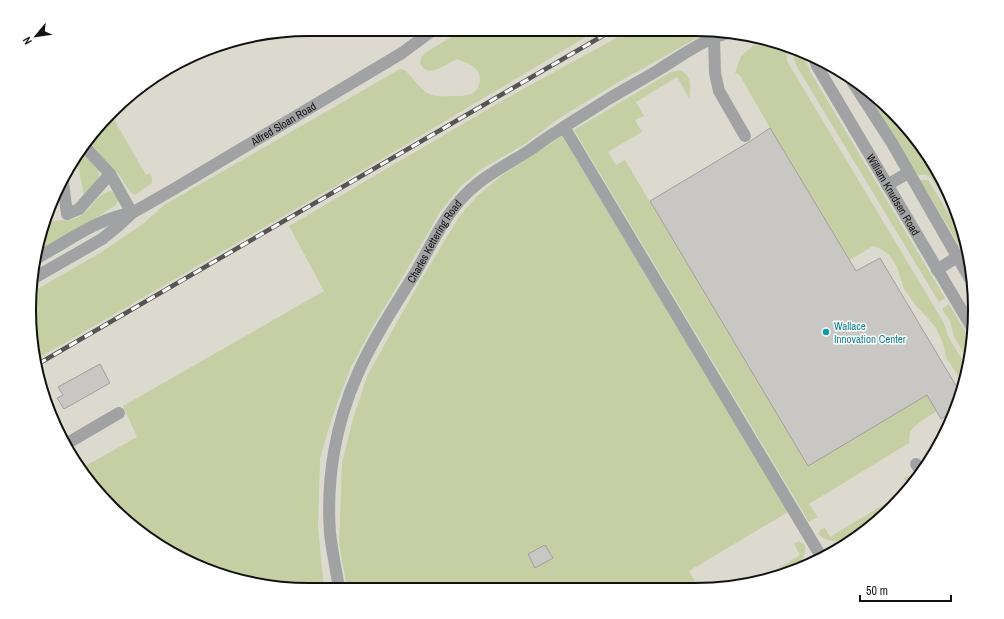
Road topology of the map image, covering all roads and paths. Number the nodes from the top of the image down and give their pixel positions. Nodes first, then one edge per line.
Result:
1 (425, 36) edge
2 (714, 38) joint
3 (817, 65) edge
4 (859, 91) edge
5 (564, 127) junction
6 (745, 136) dead end
7 (88, 150) edge
8 (908, 173) junction
9 (110, 174) junction
10 (887, 185) junction
11 (64, 189) edge
12 (132, 213) junction
13 (41, 256) edge
14 (957, 257) junction
15 (937, 270) junction
16 (966, 271) edge
17 (38, 276) edge
18 (967, 320) edge
19 (119, 413) dead end
20 (70, 441) edge
21 (819, 553) edge
22 (339, 583) edge

1 - 12 lane, Alfred Sloan Road
2 - 5 lane, Charles Kettering Road
2 - 6 lane
3 - 10 lane, William Knudsen Road
4 - 8 lane
5 - 21 lane
5 - 22 lane, Charles Kettering Road
7 - 9 lane
8 - 10 lane
8 - 14 lane
9 - 11 lane
9 - 12 lane
10 - 15 lane, William Knudsen Road
12 - 13 lane, Alfred Sloan Road
12 - 17 lane, Alfred Sloan Road
14 - 15 lane
14 - 16 lane
15 - 18 lane, William Knudsen Road
19 - 20 lane

